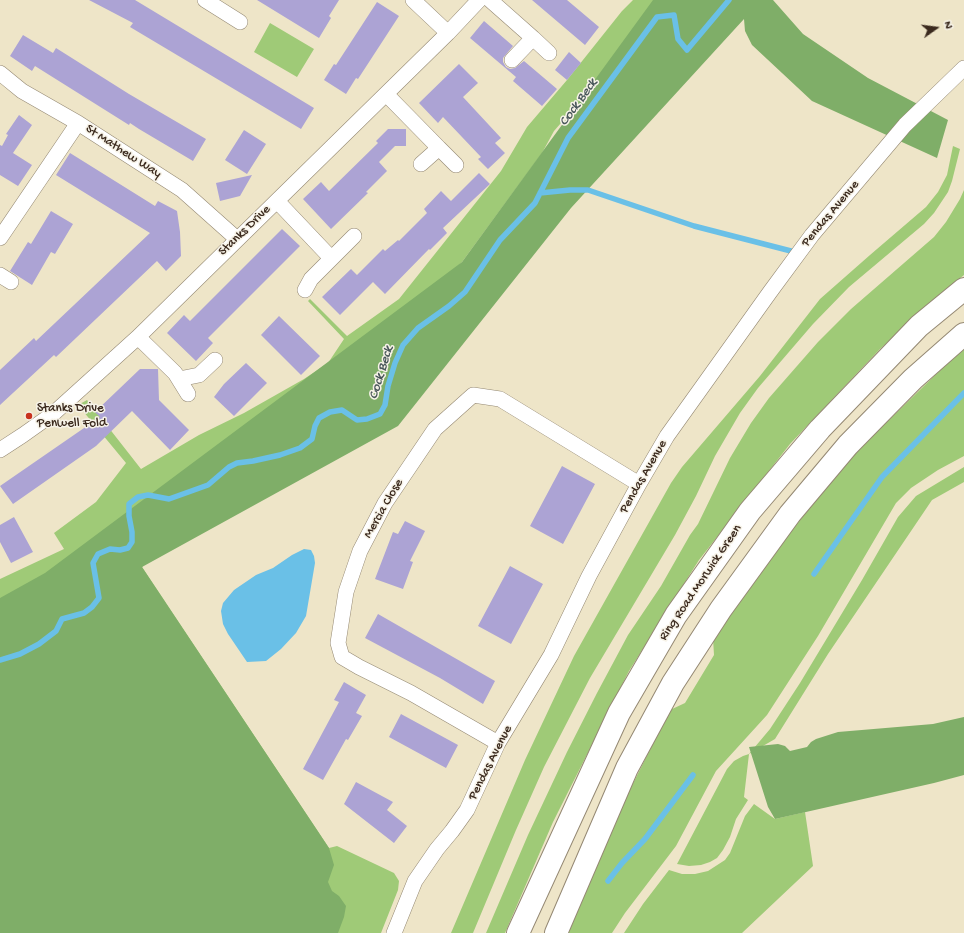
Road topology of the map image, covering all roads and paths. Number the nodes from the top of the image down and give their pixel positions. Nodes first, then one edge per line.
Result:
1 (205, 0) edge
2 (412, 0) edge
3 (479, 0) edge
4 (490, 0) edge
5 (240, 22) dead end
6 (448, 33) junction
7 (533, 38) junction
8 (549, 53) dead end
9 (512, 60) dead end
10 (964, 68) edge
11 (0, 73) edge
12 (386, 94) junction
13 (78, 123) junction
14 (439, 148) junction
15 (421, 164) dead end
16 (456, 165) dead end
17 (277, 200) junction
18 (354, 236) dead end
19 (0, 238) edge
20 (237, 239) junction
21 (331, 258) junction
22 (964, 289) edge
23 (305, 290) dead end
24 (964, 334) edge
25 (138, 337) junction
26 (215, 360) dead end
27 (179, 379) junction
28 (188, 394) dead end
29 (0, 450) edge
30 (639, 484) junction
31 (498, 742) junction
32 (394, 933) edge
33 (518, 933) edge
34 (556, 933) edge

1 - 5 street
2 - 6 street
3 - 6 street, Stanks Drive
4 - 7 street
6 - 12 street, Stanks Drive
7 - 8 street
7 - 9 street
10 - 30 street, Pendas Avenue
11 - 13 street
12 - 14 street
12 - 17 street, Stanks Drive
13 - 19 street, St Mathew Way
13 - 20 street, St Mathew Way
14 - 15 street
14 - 16 street
17 - 20 street, Stanks Drive
17 - 21 street
18 - 21 street
20 - 25 street, Stanks Drive
21 - 23 street
22 - 33 highway, Ring Road Morwick Green
24 - 34 highway
25 - 27 street
25 - 29 street, Stanks Drive
26 - 27 street
27 - 28 street
30 - 31 street, Pendas Avenue
30 - 31 street, Mercia Close
31 - 32 street, Pendas Avenue

